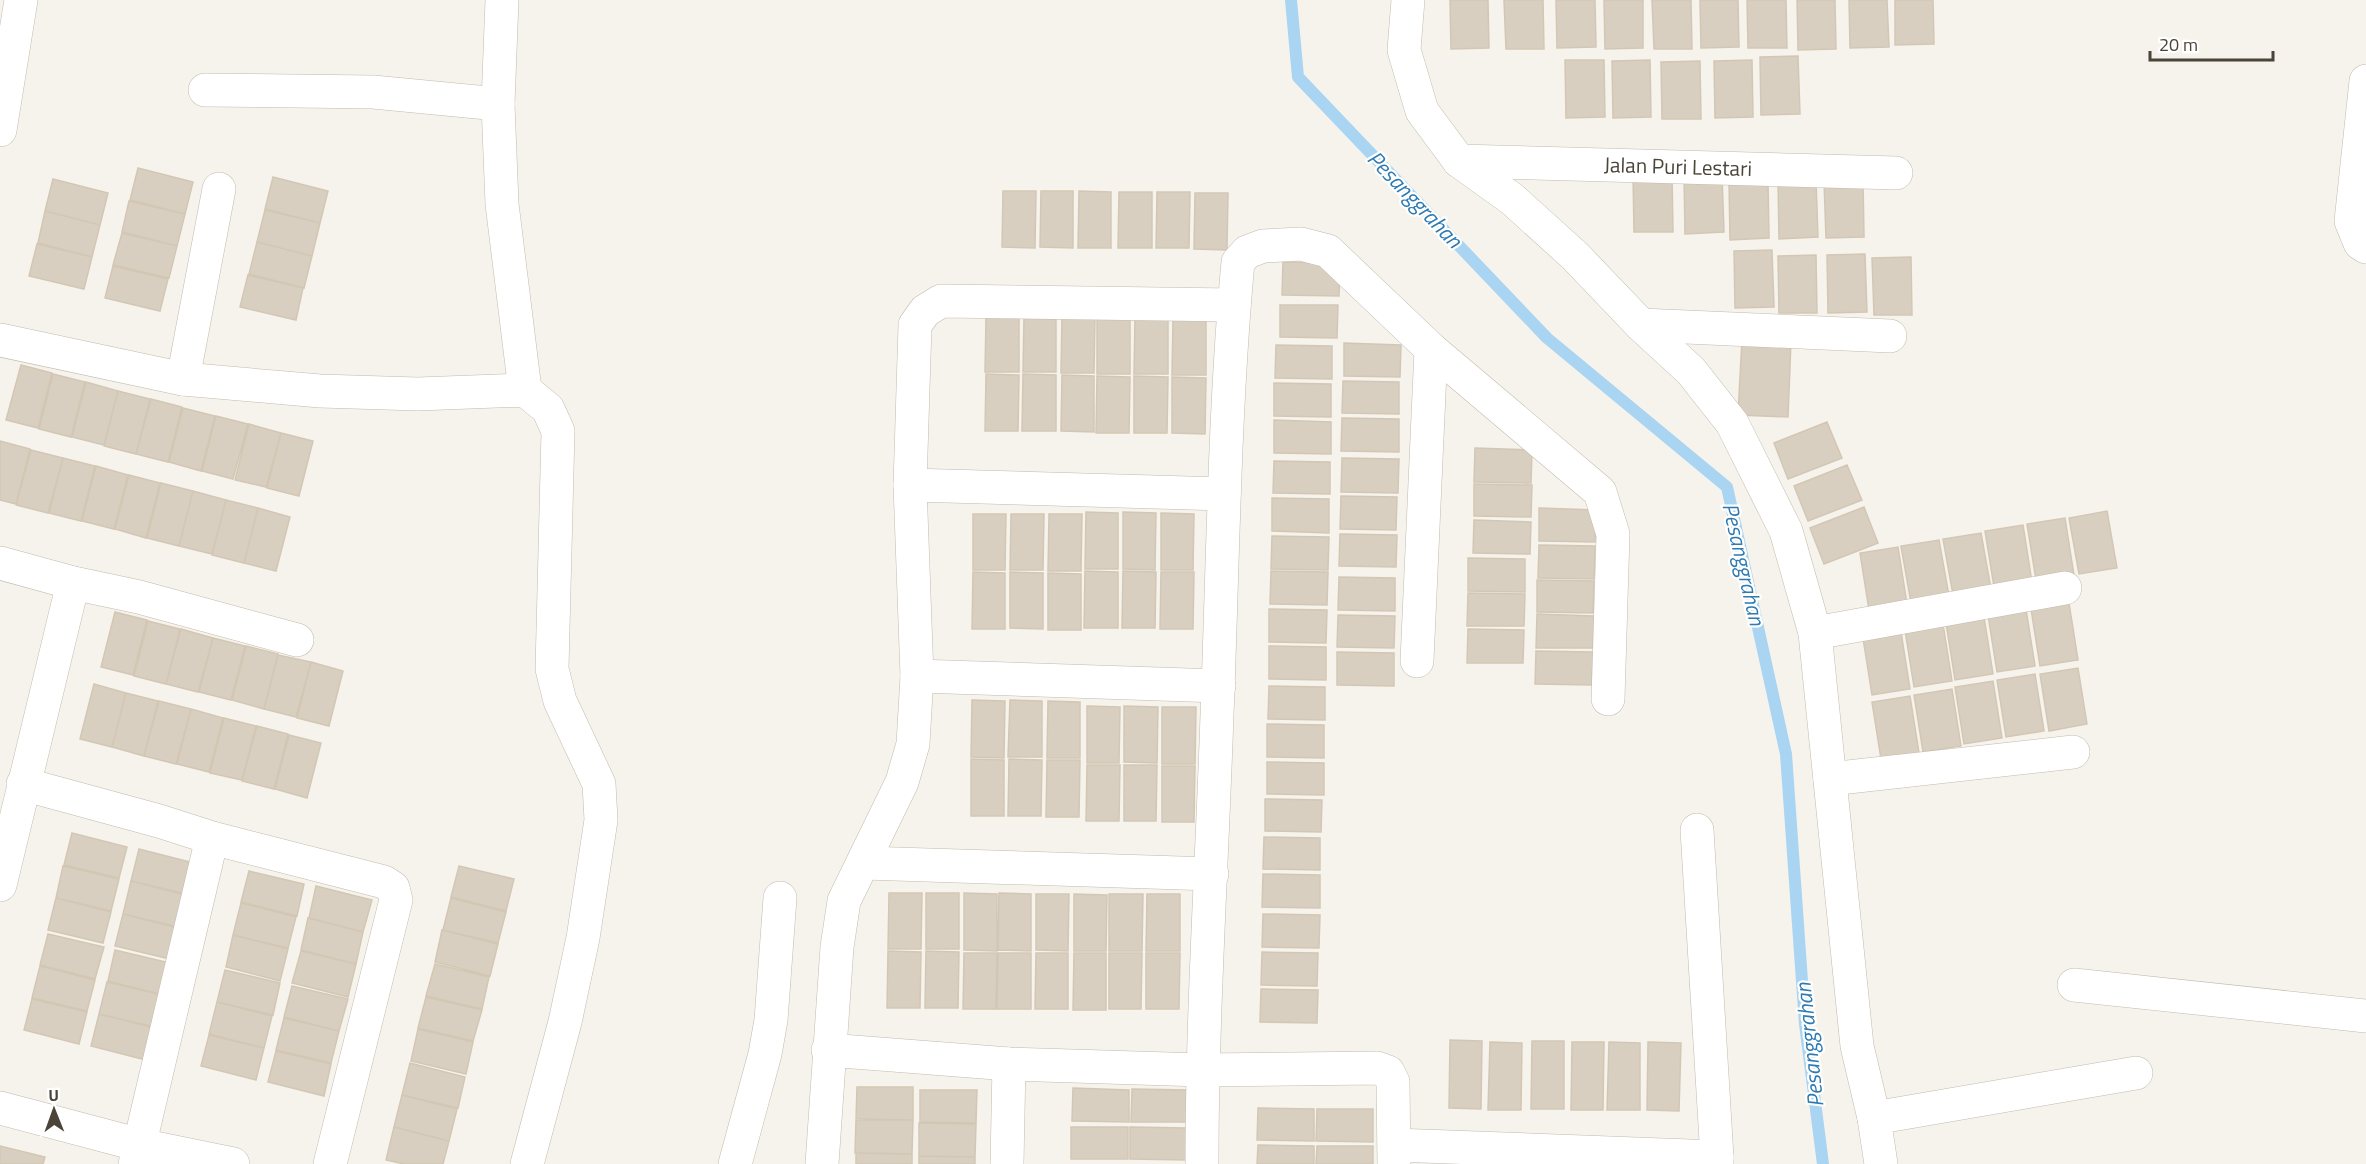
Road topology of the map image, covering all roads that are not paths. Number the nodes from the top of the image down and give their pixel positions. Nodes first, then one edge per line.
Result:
1 (21, 0) edge
2 (502, 0) edge
3 (1408, 0) edge
4 (2366, 81) edge
5 (205, 90) dead end
6 (498, 104) junction
7 (0, 130) edge
8 (1459, 162) junction
9 (1896, 173) dead end
10 (219, 189) dead end
11 (2366, 247) edge
12 (1234, 305) junction
13 (1641, 325) junction
14 (1890, 336) dead end
15 (0, 340) edge
16 (1431, 350) junction
17 (183, 379) junction
18 (525, 390) junction
19 (910, 485) junction
20 (1224, 494) junction
21 (0, 563) edge
22 (74, 583) junction
23 (2065, 588) dead end
24 (1815, 633) junction
25 (297, 640) dead end
26 (1417, 661) dead end
27 (917, 676) junction
28 (1218, 686) junction
29 (1608, 699) dead end
30 (2073, 752) dead end
31 (1830, 779) junction
32 (23, 784) junction
33 (1696, 830) dead end
34 (212, 838) junction
35 (864, 863) junction
36 (1212, 874) junction
37 (0, 885) edge
38 (780, 898) dead end
39 (2074, 985) dead end
40 (2366, 1016) edge
41 (828, 1050) junction
42 (1009, 1064) junction
43 (1202, 1070) junction
44 (2136, 1073) dead end
45 (0, 1108) edge
46 (1874, 1118) junction
47 (137, 1154) edge
48 (1395, 1154) edge
49 (1717, 1160) edge
50 (233, 1164) edge
51 (330, 1164) edge
52 (527, 1164) edge
53 (735, 1164) edge
54 (822, 1164) edge
55 (1006, 1164) edge
56 (1202, 1164) edge
57 (1881, 1164) edge

1 - 7 street
2 - 6 street
3 - 8 street
4 - 11 street
5 - 6 street
6 - 18 street
8 - 9 street, Jalan Puri Lestari
8 - 13 street
10 - 17 street
12 - 16 street
12 - 19 street
12 - 20 street
13 - 14 street
13 - 24 street
15 - 17 street
16 - 26 street
16 - 29 street
17 - 18 street
18 - 52 street
19 - 20 street
19 - 27 street
20 - 28 street
21 - 22 street
22 - 25 street
22 - 32 street
23 - 24 street
24 - 31 street
27 - 28 street
27 - 35 street
28 - 36 street
30 - 31 street
31 - 46 street
32 - 34 street
32 - 37 street
33 - 49 street
34 - 47 street
34 - 51 street
35 - 36 street
35 - 41 street
36 - 43 street
38 - 53 street
39 - 40 street
41 - 42 street
41 - 54 street
42 - 43 street
42 - 55 street
43 - 48 street
43 - 56 street
44 - 46 street
45 - 47 street
46 - 57 street
47 - 50 street
48 - 49 street

